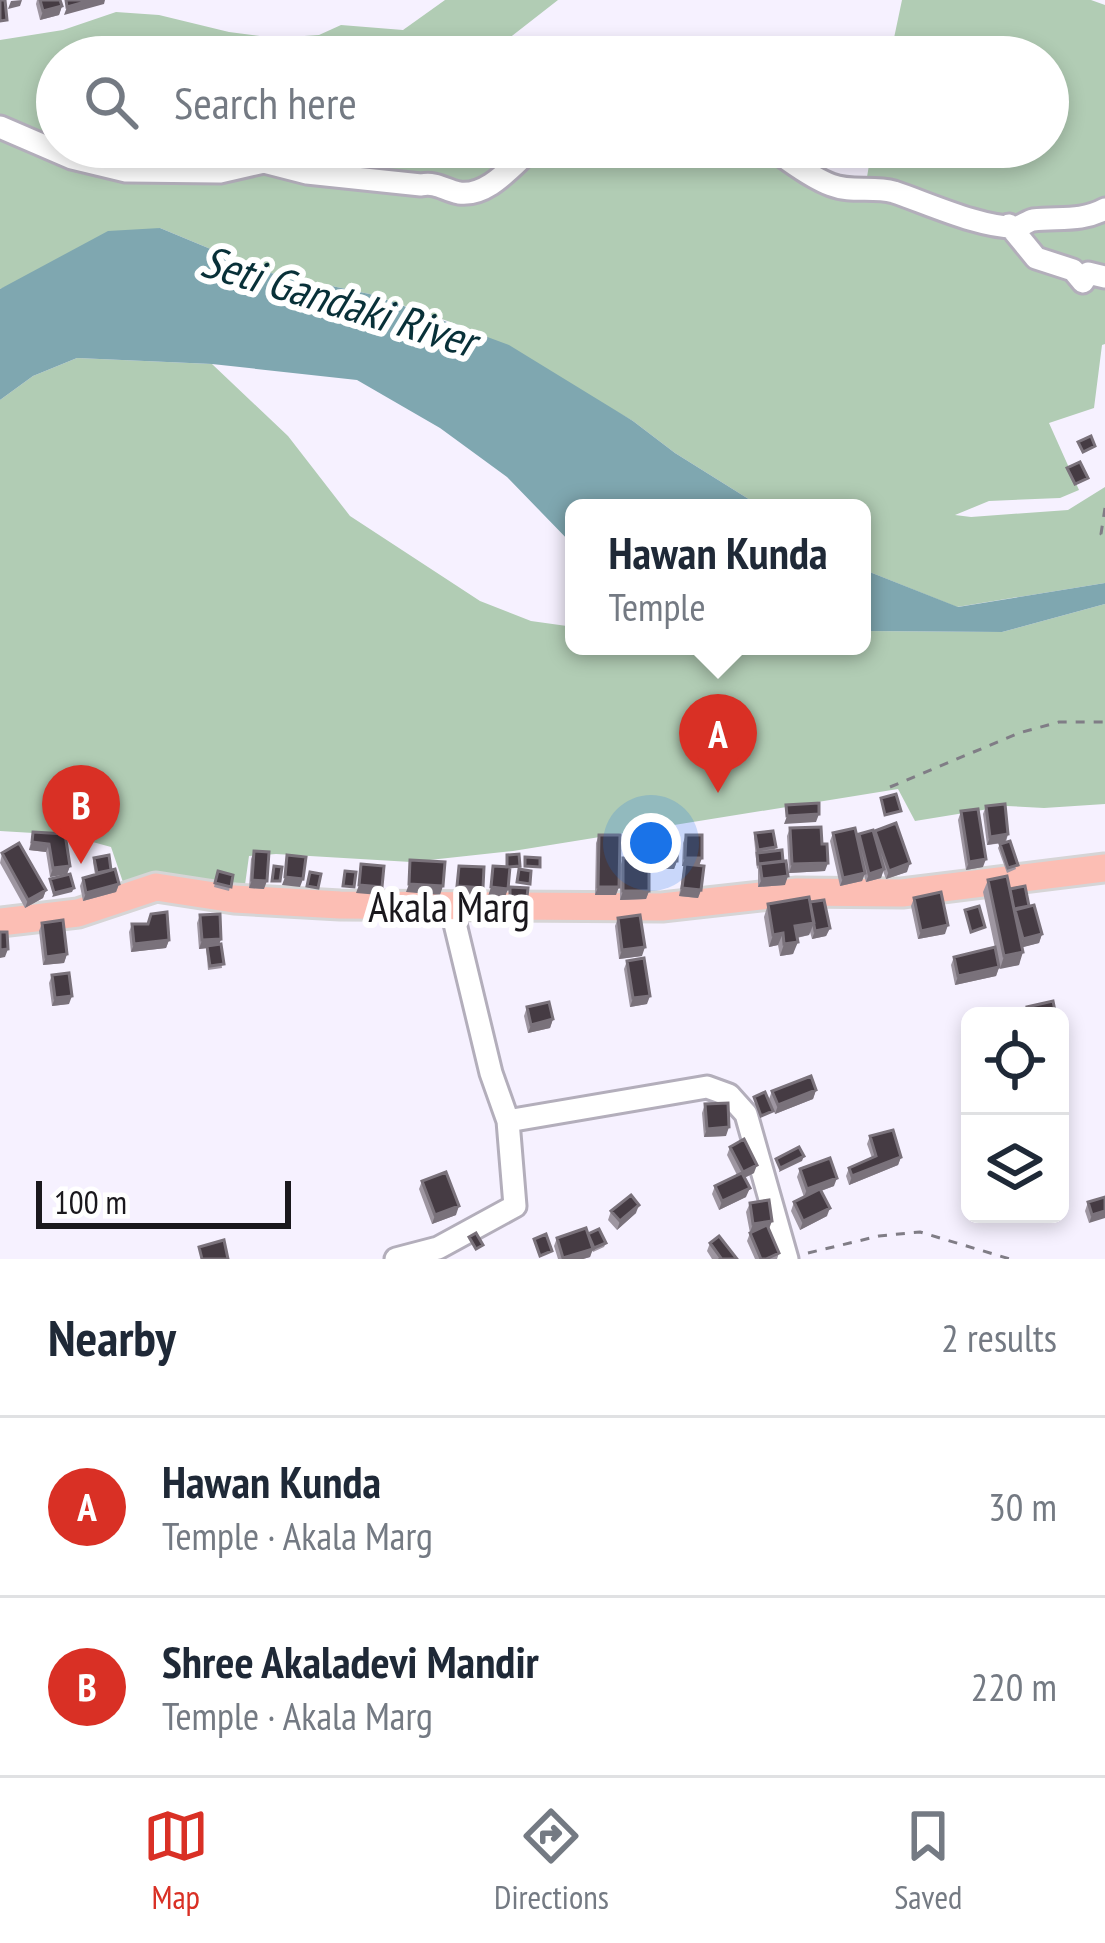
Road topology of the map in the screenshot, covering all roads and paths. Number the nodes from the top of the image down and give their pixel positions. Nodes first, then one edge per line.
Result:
1 (0, 127) edge
2 (36, 143) edge
3 (113, 168) edge
4 (238, 168) edge
5 (287, 168) edge
6 (510, 168) edge
7 (799, 168) edge
8 (1105, 209) edge
9 (1009, 225) junction
10 (1105, 277) edge
11 (1105, 508) edge
12 (1105, 539) edge
13 (1105, 722) edge
14 (890, 788) dead end
15 (1105, 868) edge
16 (452, 907) junction
17 (0, 922) edge
18 (508, 1121) junction
19 (787, 1257) edge
20 (396, 1259) edge
21 (1010, 1259) edge

1 - 2 street
3 - 4 street
5 - 6 street
7 - 9 street
8 - 9 street
9 - 10 street
11 - 12 path
13 - 14 path
15 - 16 main road, Akala Marg
16 - 17 main road, Akala Marg
16 - 18 street
18 - 19 street
18 - 20 street
19 - 21 path

